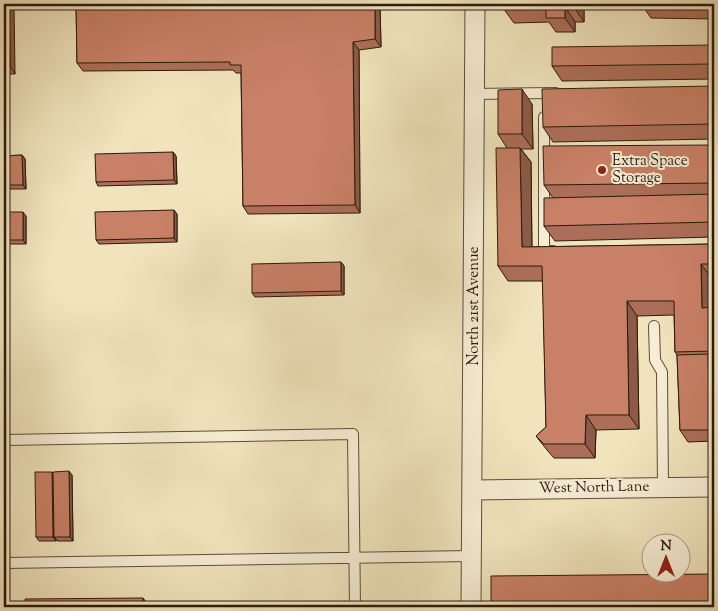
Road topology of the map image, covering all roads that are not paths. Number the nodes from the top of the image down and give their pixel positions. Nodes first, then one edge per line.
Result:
1 (475, 4) edge
2 (544, 93) junction
3 (568, 93) edge
4 (474, 94) junction
5 (563, 251) edge
6 (654, 326) dead end
7 (4, 440) edge
8 (714, 486) edge
9 (663, 487) junction
10 (473, 490) junction
11 (472, 556) junction
12 (354, 558) junction
13 (4, 563) edge
14 (355, 607) edge
15 (471, 607) edge

1 - 4 street, North 21st Avenue
2 - 3 lane
2 - 4 lane
2 - 5 lane
4 - 10 street, North 21st Avenue
6 - 9 lane
7 - 12 lane
8 - 9 street, West North Lane
9 - 10 street, West North Lane
10 - 11 street, North 21st Avenue
11 - 12 lane
11 - 15 street, North 21st Avenue
12 - 13 lane
12 - 14 lane

